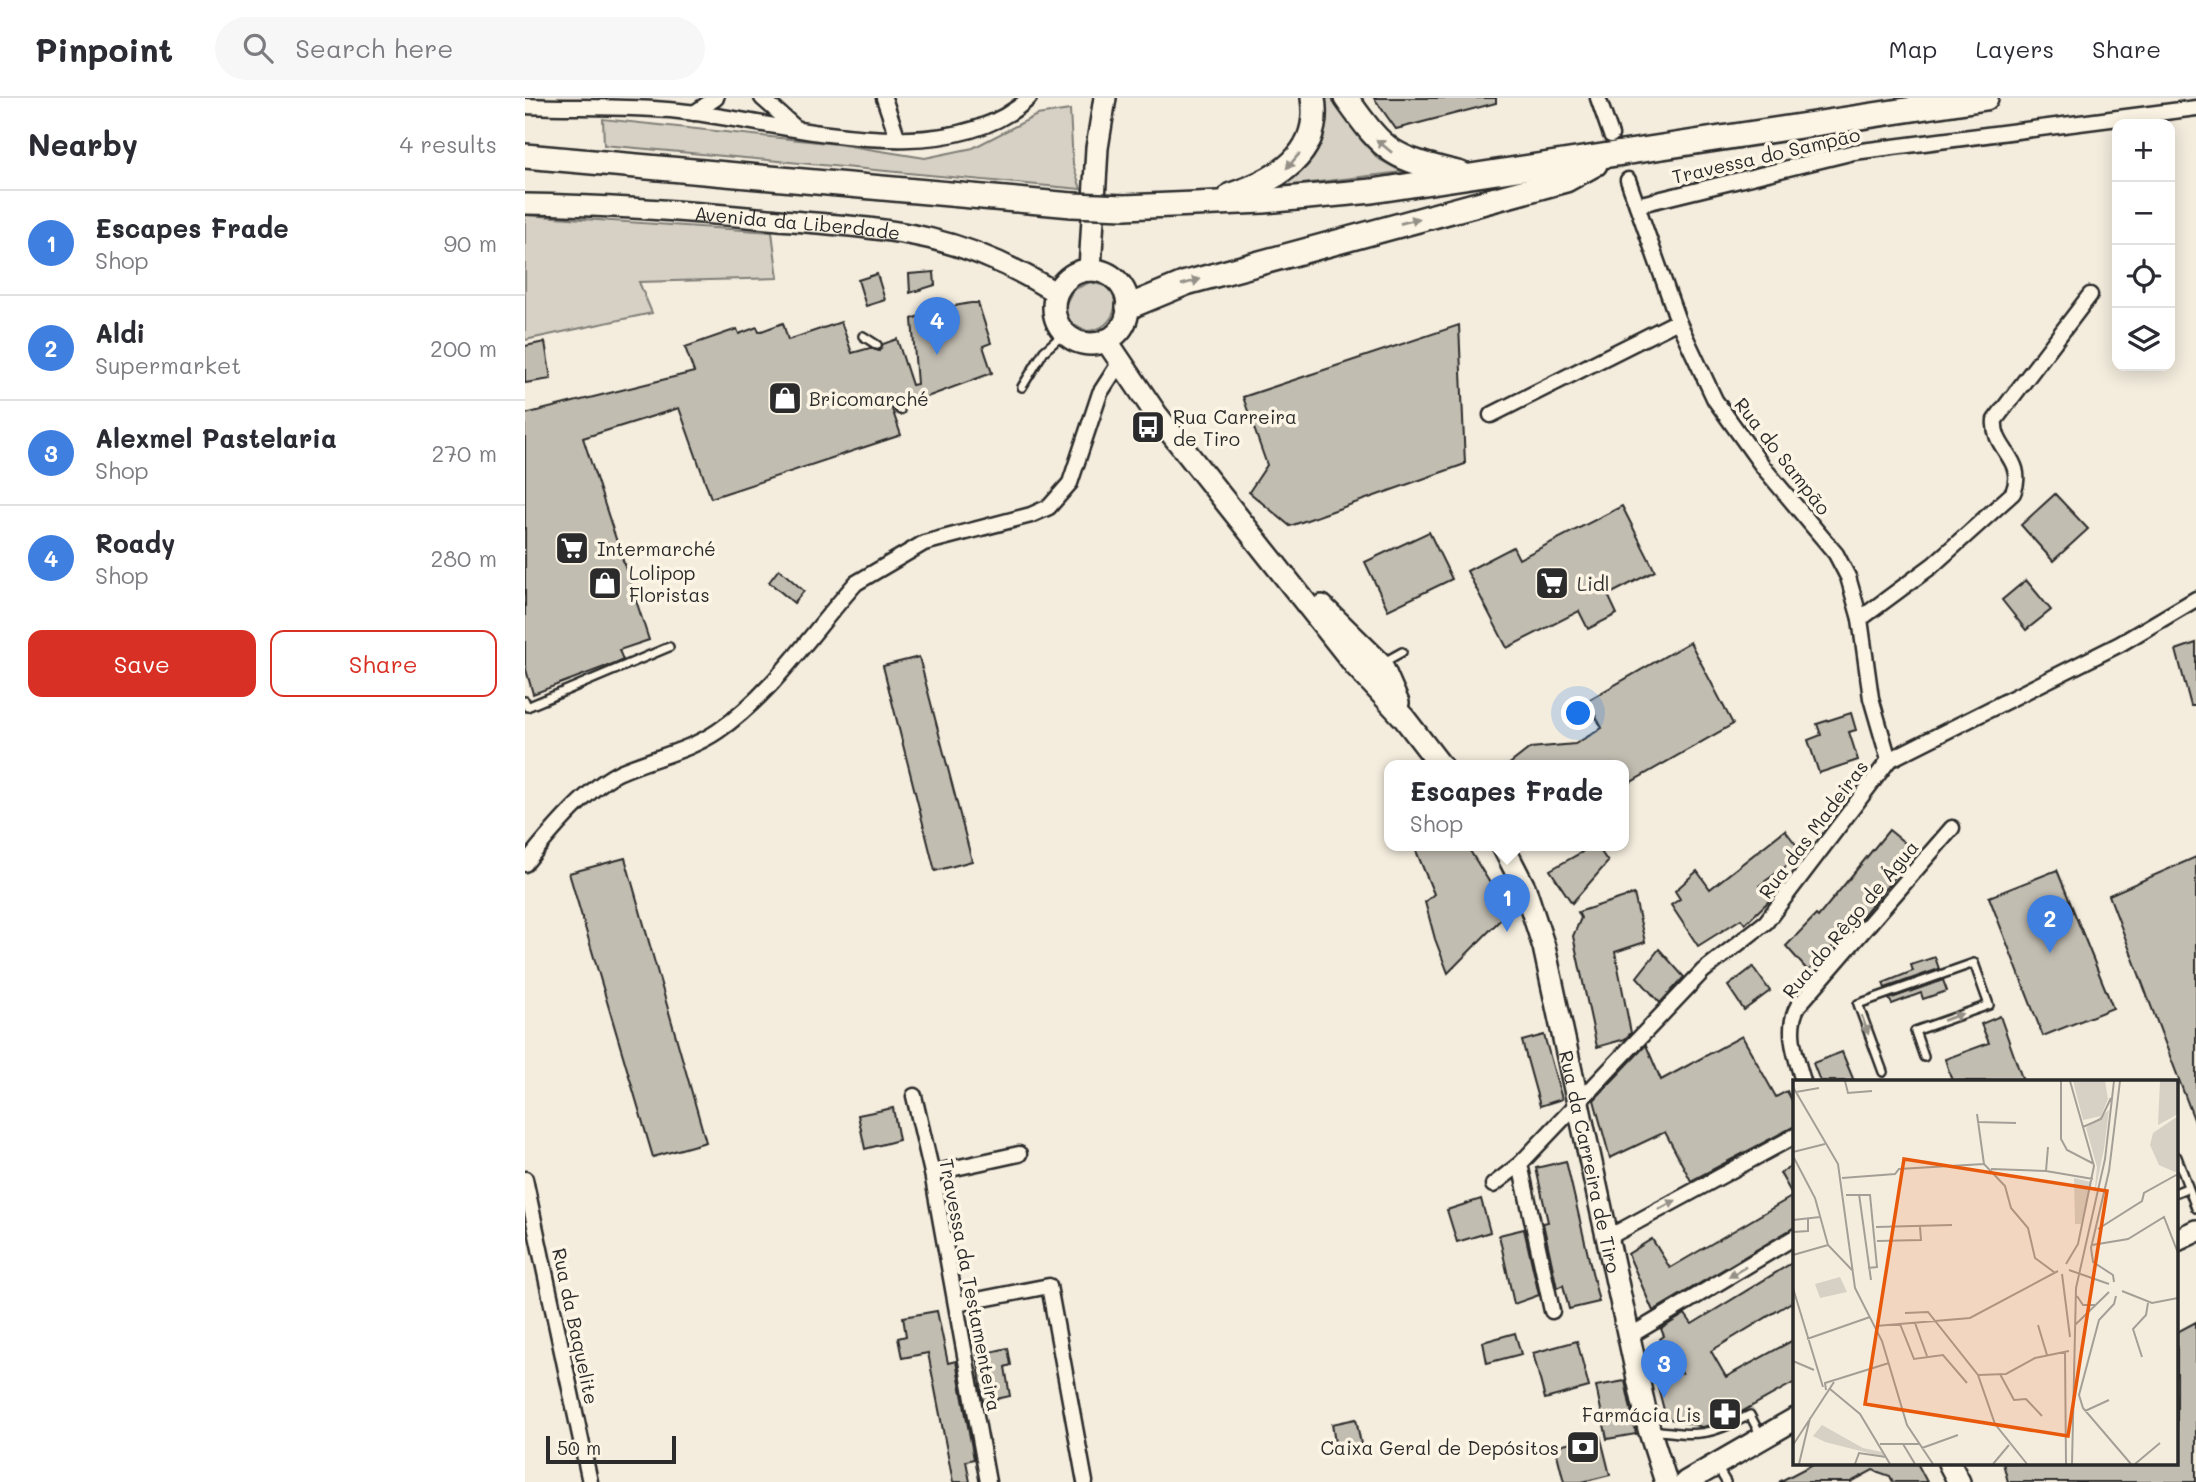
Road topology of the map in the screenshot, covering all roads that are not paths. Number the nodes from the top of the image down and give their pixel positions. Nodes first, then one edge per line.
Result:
1 (716, 98) edge
2 (762, 98) edge
3 (884, 98) edge
4 (1029, 98) edge
5 (1105, 98) edge
6 (1313, 98) edge
7 (1346, 98) edge
8 (1598, 98) edge
9 (1986, 98) edge
10 (525, 106) edge
11 (2196, 107) edge
12 (694, 113) junction
13 (797, 128) junction
14 (898, 139) junction
15 (1610, 146) junction
16 (525, 156) edge
17 (1470, 177) junction
18 (1627, 180) tunnel mouth
19 (525, 204) edge
20 (1202, 205) junction
21 (1637, 205) junction
22 (1090, 270) junction
23 (1056, 293) junction
24 (2090, 295) dead end
25 (1128, 307) junction
26 (1678, 321) junction
27 (1065, 333) junction
28 (863, 336) dead end
29 (1106, 340) junction
30 (877, 345) dead end
31 (1120, 362) junction
32 (1022, 387) dead end
33 (1491, 415) dead end
34 (1303, 596) junction
35 (2196, 599) edge
36 (1860, 619) junction
37 (669, 647) dead end
38 (1402, 652) dead end
39 (1381, 664) junction
40 (1355, 665) junction
41 (525, 701) edge
42 (1404, 718) junction
43 (1436, 760) edge
44 (1889, 760) junction
45 (1952, 828) dead end
46 (1506, 851) edge
47 (525, 864) edge
48 (1924, 1058) dead end
49 (1883, 1072) dead end
50 (1803, 1080) edge
51 (914, 1096) dead end
52 (1578, 1103) junction
53 (1793, 1137) edge
54 (1019, 1154) dead end
55 (2179, 1163) edge
56 (1520, 1164) junction
57 (932, 1173) junction
58 (525, 1179) edge
59 (1493, 1185) dead end
60 (2187, 1188) junction
61 (2179, 1191) edge
62 (2196, 1208) edge
63 (2196, 1231) edge
64 (1607, 1238) junction
65 (1793, 1238) edge
66 (2179, 1239) edge
67 (957, 1304) junction
68 (1552, 1311) dead end
69 (1629, 1337) junction
70 (1793, 1420) edge
71 (1649, 1429) junction
72 (1761, 1436) junction
73 (1716, 1463) junction
74 (1950, 1464) edge
75 (590, 1482) edge
76 (988, 1482) edge
77 (1085, 1482) edge
78 (1666, 1482) edge
79 (1686, 1482) edge
80 (1726, 1482) edge
81 (1959, 1482) edge

1 - 12 street
2 - 13 street
3 - 14 street
4 - 14 street
5 - 22 main road
6 -> 20 main road
17 -> 7 main road
8 - 15 street
9 - 15 main road
10 - 12 street
11 - 21 street, Travessa do Sampão
12 - 13 street
13 - 14 street
15 - 17 main road
25 -> 15 main road
16 - 20 main road, bridge
17 - 20 main road
18 - 21 street, Rua do Sampão
19 - 23 street, Avenida da Liberdade
21 - 26 street, Rua do Sampão
22 - 23 main road
22 - 25 main road
23 - 27 main road
24 - 36 street
25 - 29 main road
26 - 33 street
26 - 36 street, Rua do Sampão
27 - 29 main road
27 - 32 lane
28 - 30 lane
29 - 31 main road
31 - 34 main road
31 - 47 street
34 - 39 main road
34 - 40 main road
35 - 44 street, Rua das Madeiras
36 - 44 street, Rua do Sampão
37 - 41 lane
38 - 39 lane
39 - 40 main road
39 - 42 main road
40 - 42 main road
42 - 43 main road
44 - 52 street, Rua das Madeiras
45 - 50 street, Rua do Rêgo de Água
46 - 52 main road, Rua da Carreira de Tiro
48 -> 49 lane
51 - 57 street, Travessa da Testamenteira
52 - 56 street, Rua das Madeiras
52 - 64 main road, Rua da Carreira de Tiro
64 -> 53 street
54 - 57 street
55 - 60 lane
56 - 59 street, Rua das Madeiras
56 - 68 street
57 - 67 street, Travessa da Testamenteira
58 - 75 street, Rua da Baquelite
60 - 61 lane
60 - 62 lane
63 - 66 main road
64 - 69 main road, Rua da Carreira de Tiro
65 -> 69 street
67 - 76 street, Travessa da Testamenteira
67 - 77 street
69 - 71 main road, Rua da Carreira de Tiro
70 - 72 main road
71 - 72 lane
71 - 78 main road, Rua da Carreira de Tiro
72 - 73 main road
73 - 79 main road
73 - 80 lane
74 - 81 main road

